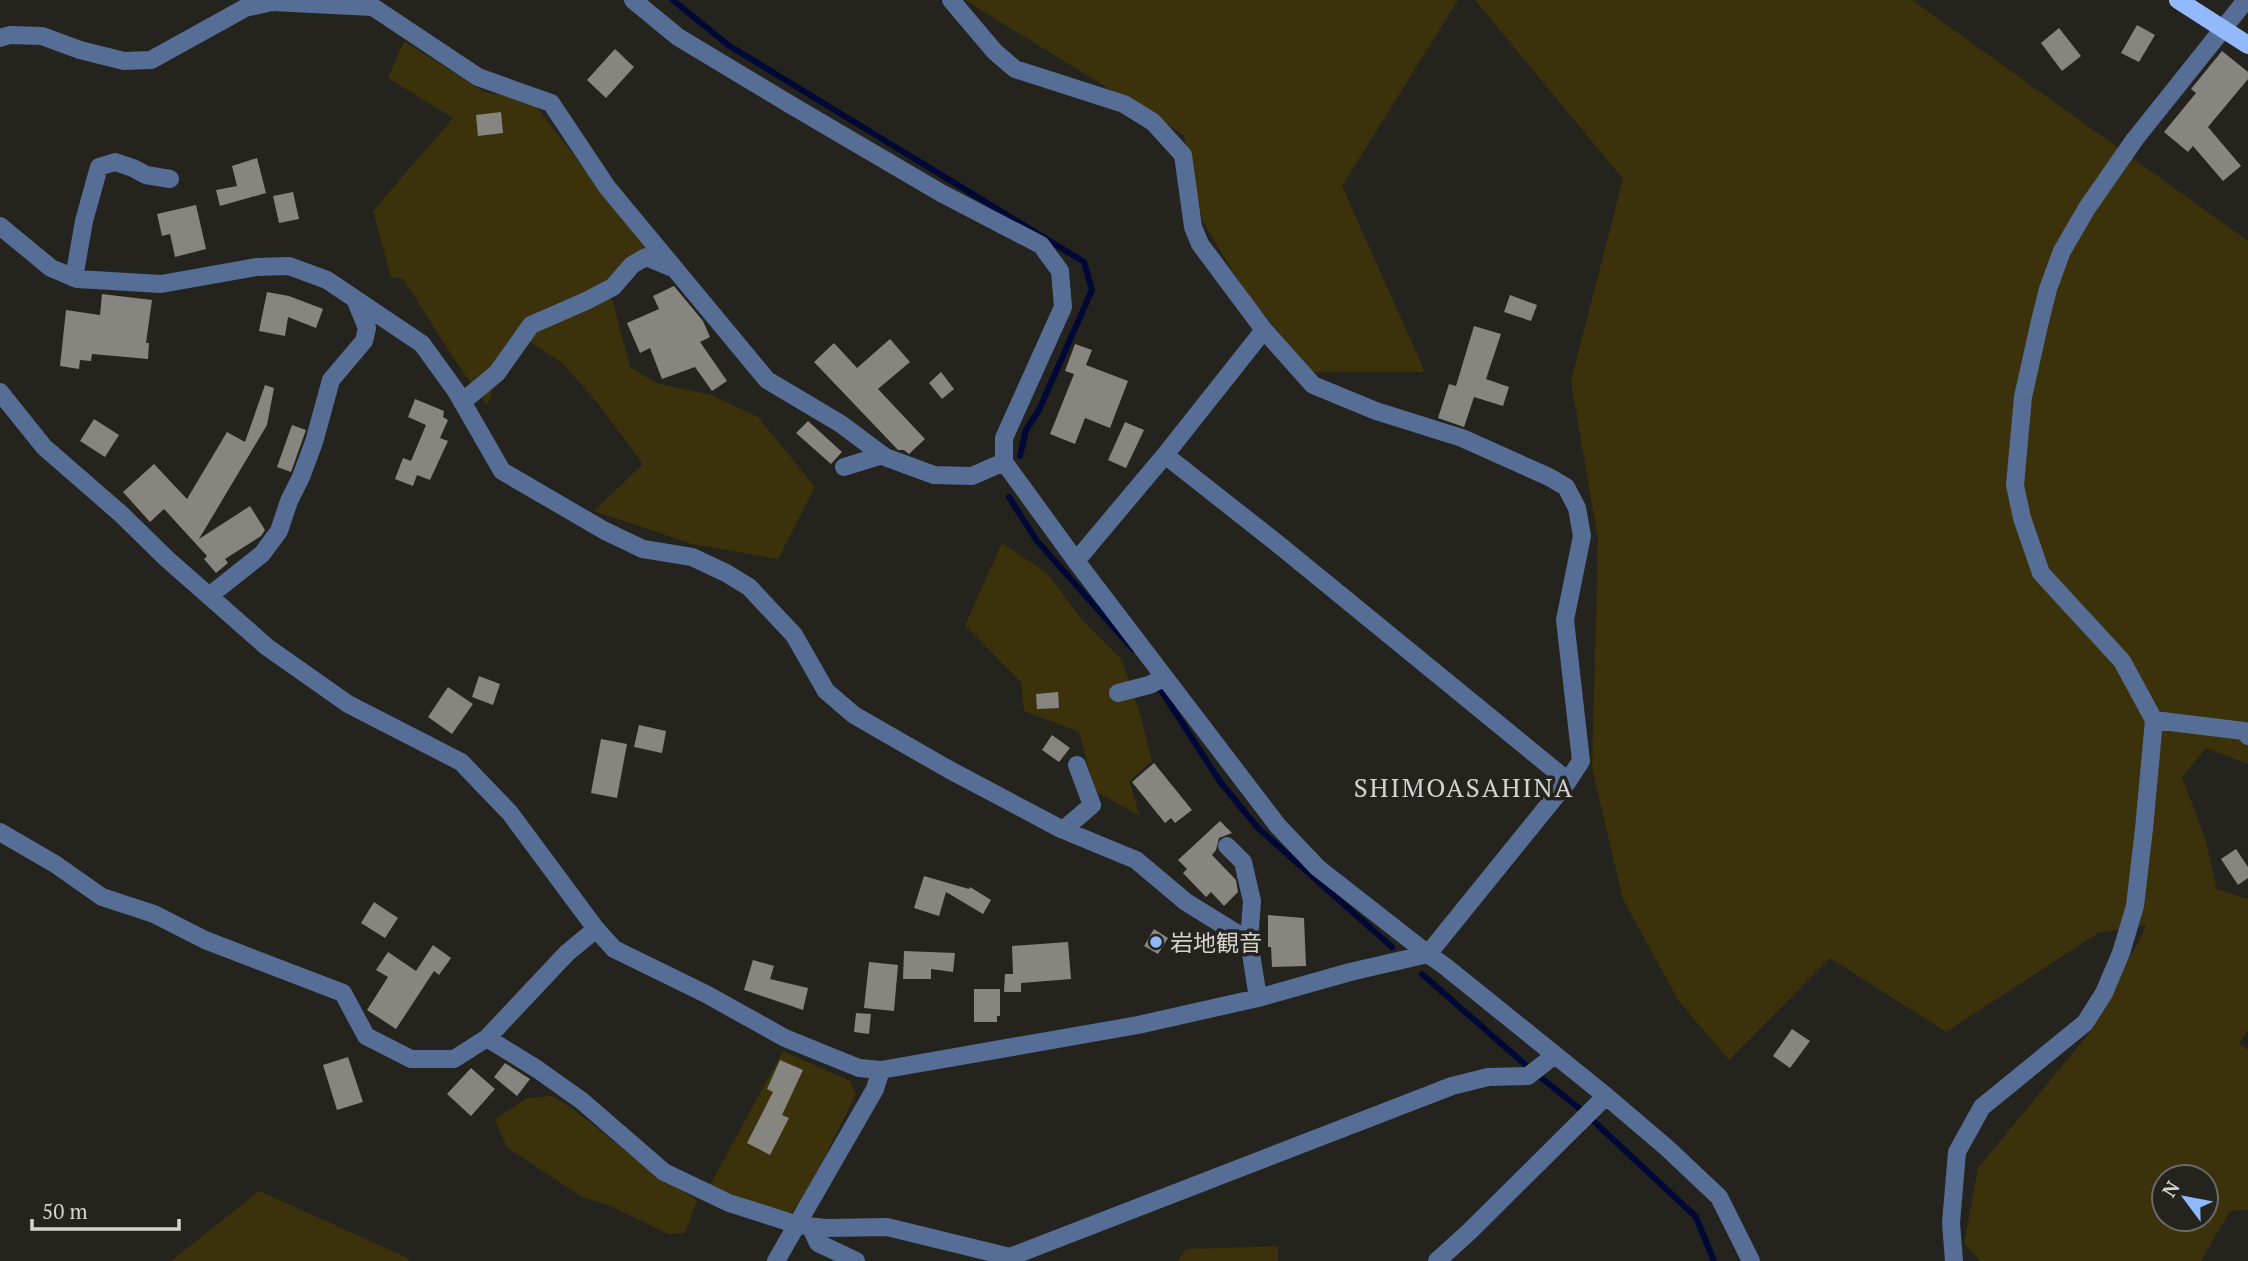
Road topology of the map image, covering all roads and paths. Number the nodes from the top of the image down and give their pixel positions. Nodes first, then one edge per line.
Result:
1 (633, 0) edge
2 (951, 0) edge
3 (2178, 0) edge
4 (2246, 0) edge
5 (322, 2) edge
6 (2223, 30) junction
7 (0, 38) edge
8 (2248, 45) edge
9 (170, 179) dead end
10 (0, 226) edge
11 (678, 271) junction
12 (74, 278) junction
13 (355, 299) junction
14 (1264, 330) junction
15 (0, 392) edge
16 (462, 402) junction
17 (883, 455) junction
18 (1165, 455) junction
19 (1004, 461) junction
20 (844, 467) dead end
21 (1076, 561) junction
22 (209, 596) junction
23 (1159, 681) junction
24 (1118, 693) dead end
25 (2154, 720) junction
26 (2248, 736) edge
27 (1077, 765) dead end
28 (1568, 781) junction
29 (1063, 830) junction
30 (0, 832) edge
31 (1227, 846) dead end
32 (596, 929) junction
33 (1250, 941) junction
34 (1428, 954) junction
35 (1258, 998) junction
36 (487, 1038) junction
37 (1550, 1059) junction
38 (881, 1070) junction
39 (1601, 1100) junction
40 (804, 1225) junction
41 (776, 1261) edge
42 (856, 1261) edge
43 (1437, 1261) edge
44 (1751, 1261) edge
45 (1954, 1261) edge

1 - 19 street
2 - 14 street
3 - 6 main road
4 - 6 street
5 - 7 street
5 - 11 street
6 - 8 main road
6 - 25 street
9 - 12 street
10 - 12 street
11 - 16 street
11 - 17 street
12 - 13 street
13 - 16 street
13 - 22 street
14 - 18 street
14 - 28 street
15 - 22 street
16 - 29 street
17 - 19 street
17 - 20 street
18 - 21 street
18 - 28 street
19 - 21 street
21 - 23 street
22 - 32 street
23 - 24 street
23 - 34 street
25 - 26 street
25 - 45 street
27 - 29 street
28 - 34 street
29 - 33 street
30 - 36 street
31 - 33 street
32 - 36 street
32 - 38 street
33 - 35 street
34 - 35 street
34 - 37 street
35 - 38 street
36 - 40 street
37 - 39 street
37 - 40 street
38 - 40 street
39 - 43 street
39 - 44 street
40 - 41 street
40 - 42 street

